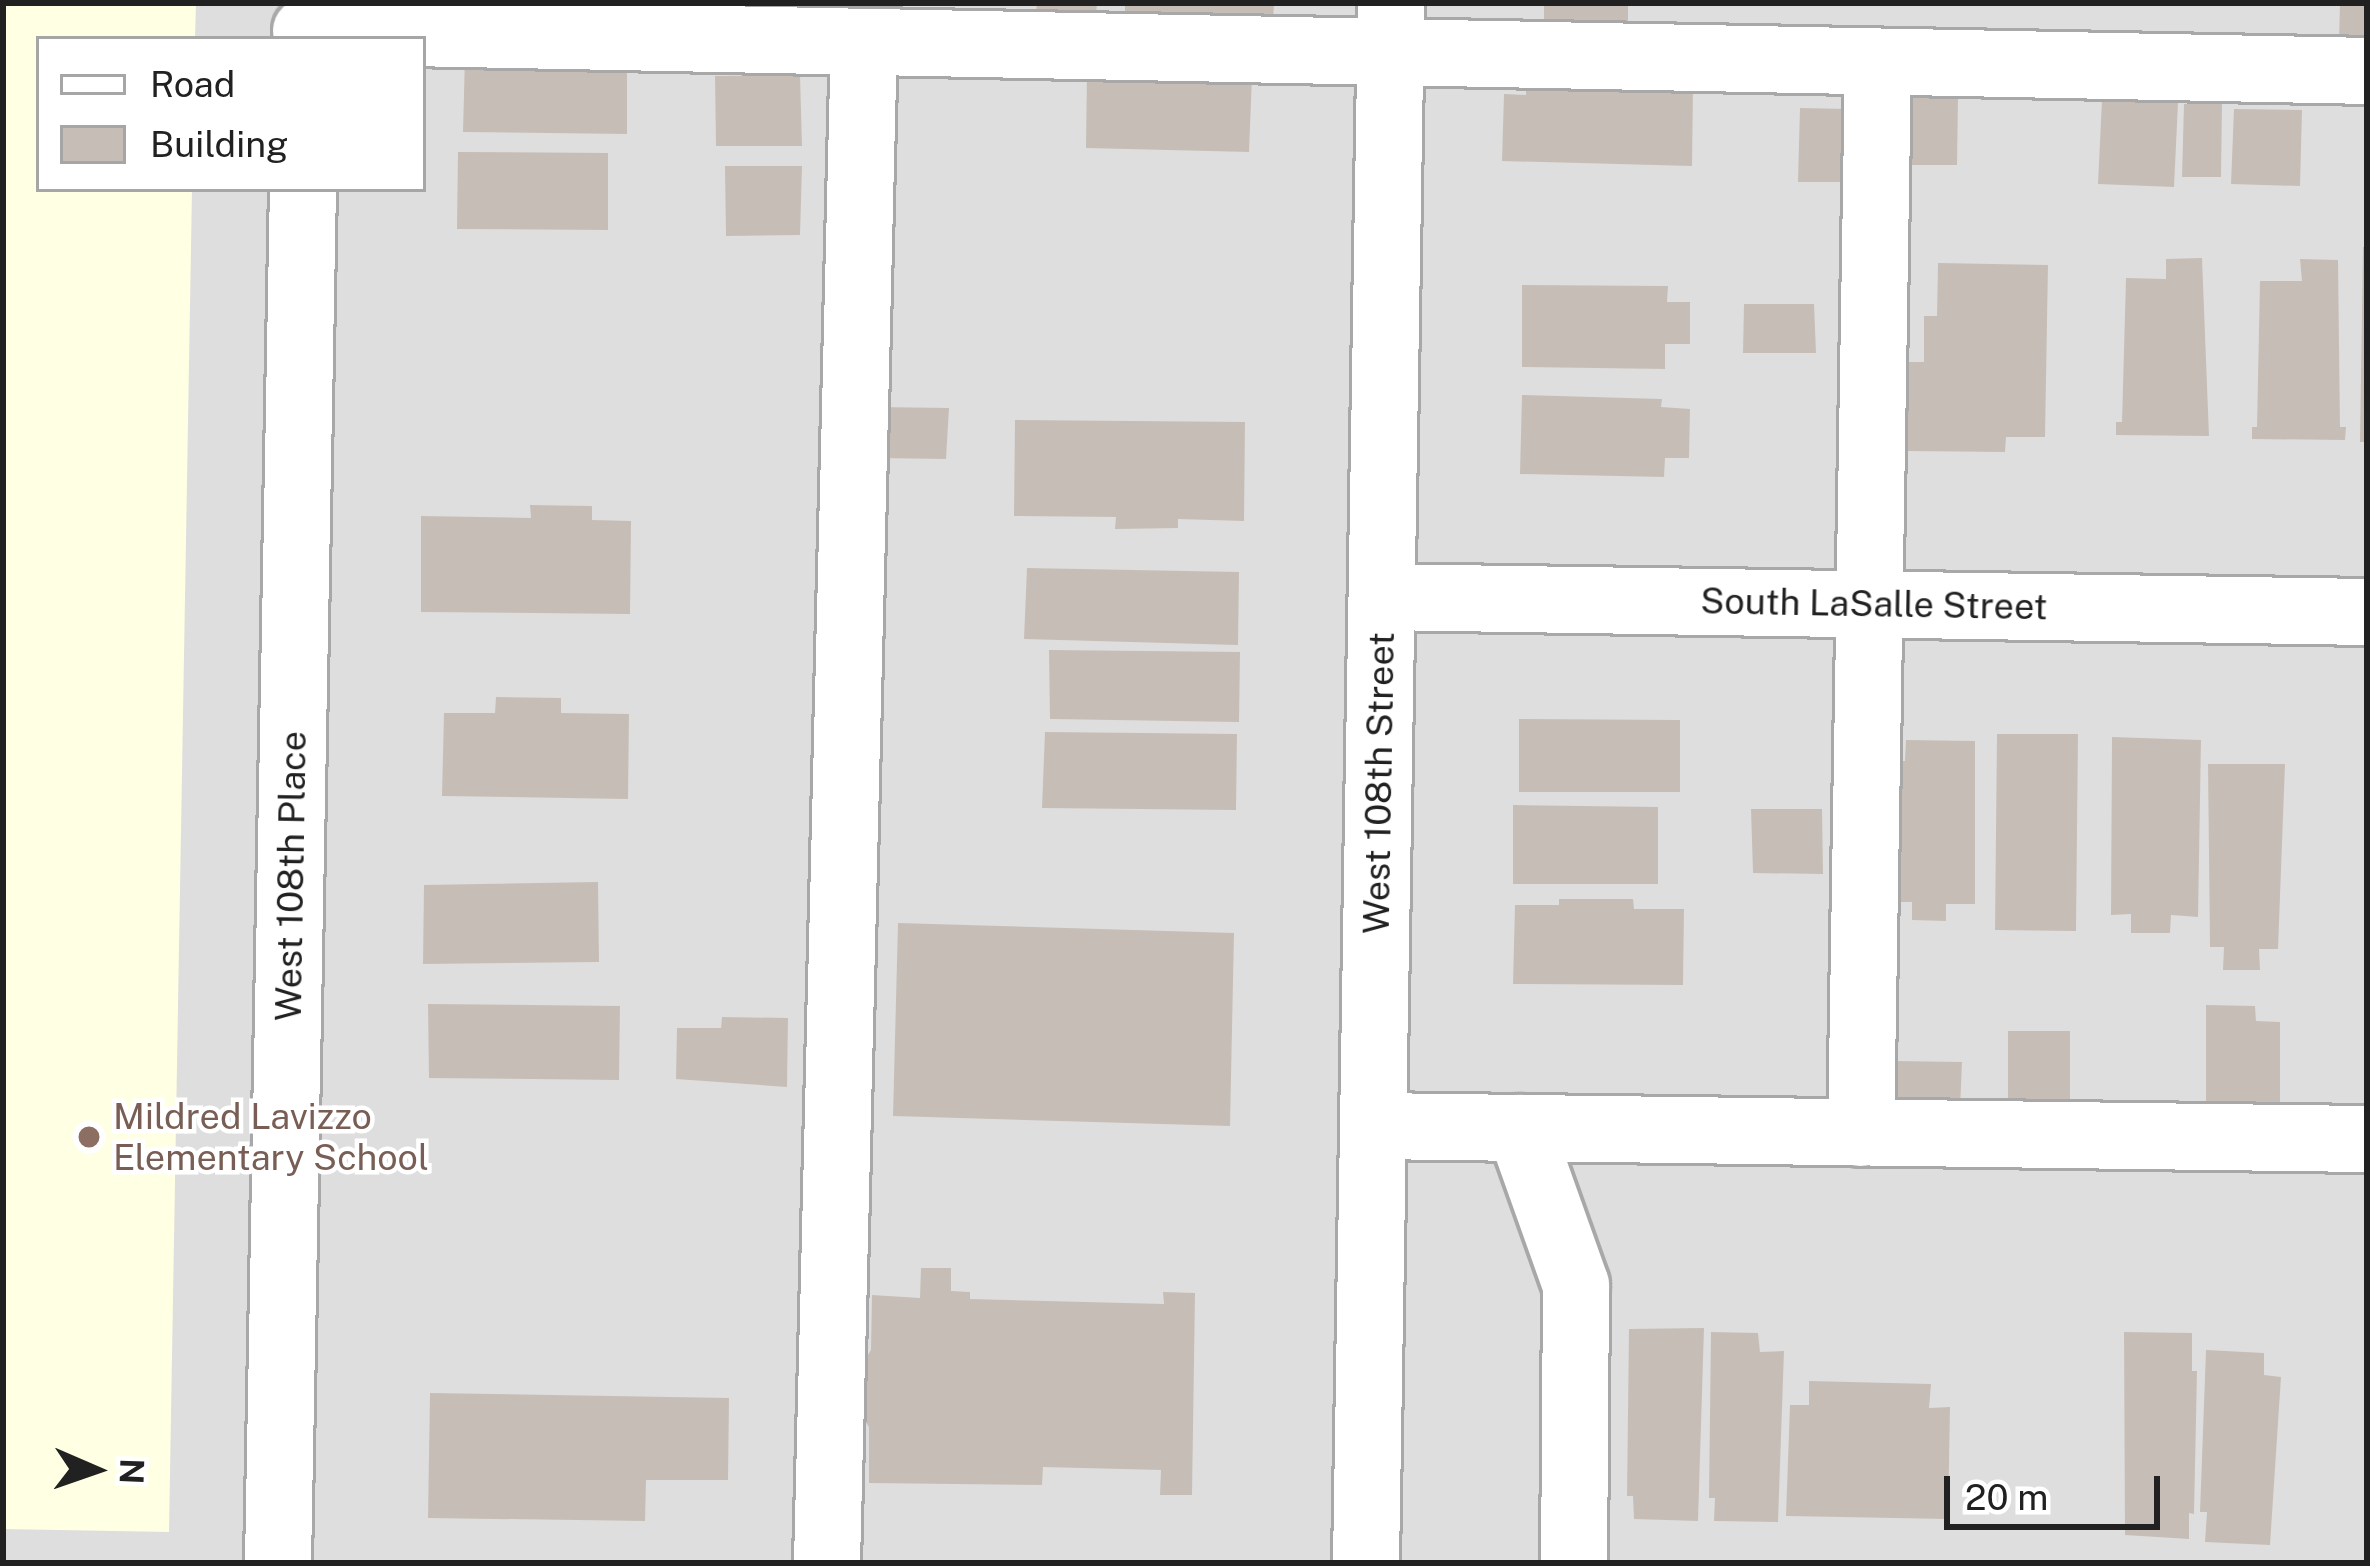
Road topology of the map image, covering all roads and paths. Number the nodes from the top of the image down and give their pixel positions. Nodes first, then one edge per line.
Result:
1 (306, 24) edge
2 (1391, 29) edge
3 (864, 42) junction
4 (1878, 62) junction
5 (2367, 71) edge
6 (304, 192) edge
7 (1382, 597) junction
8 (1872, 604) junction
9 (2367, 612) edge
10 (1373, 1126) junction
11 (1520, 1128) junction
12 (1861, 1133) junction
13 (2367, 1139) edge
14 (278, 1563) edge
15 (827, 1563) edge
16 (1366, 1563) edge
17 (1574, 1563) edge

1 - 3 street
2 - 3 street
2 - 4 street
2 - 7 street, West 108th Street
3 - 15 street
4 - 5 street
4 - 8 street
6 - 14 street, West 108th Place
7 - 8 street, South LaSalle Street
7 - 10 street, West 108th Street
8 - 9 street, South LaSalle Street
8 - 12 street
10 - 11 street
10 - 16 street, West 108th Street
11 - 12 street
11 - 17 street
12 - 13 street

